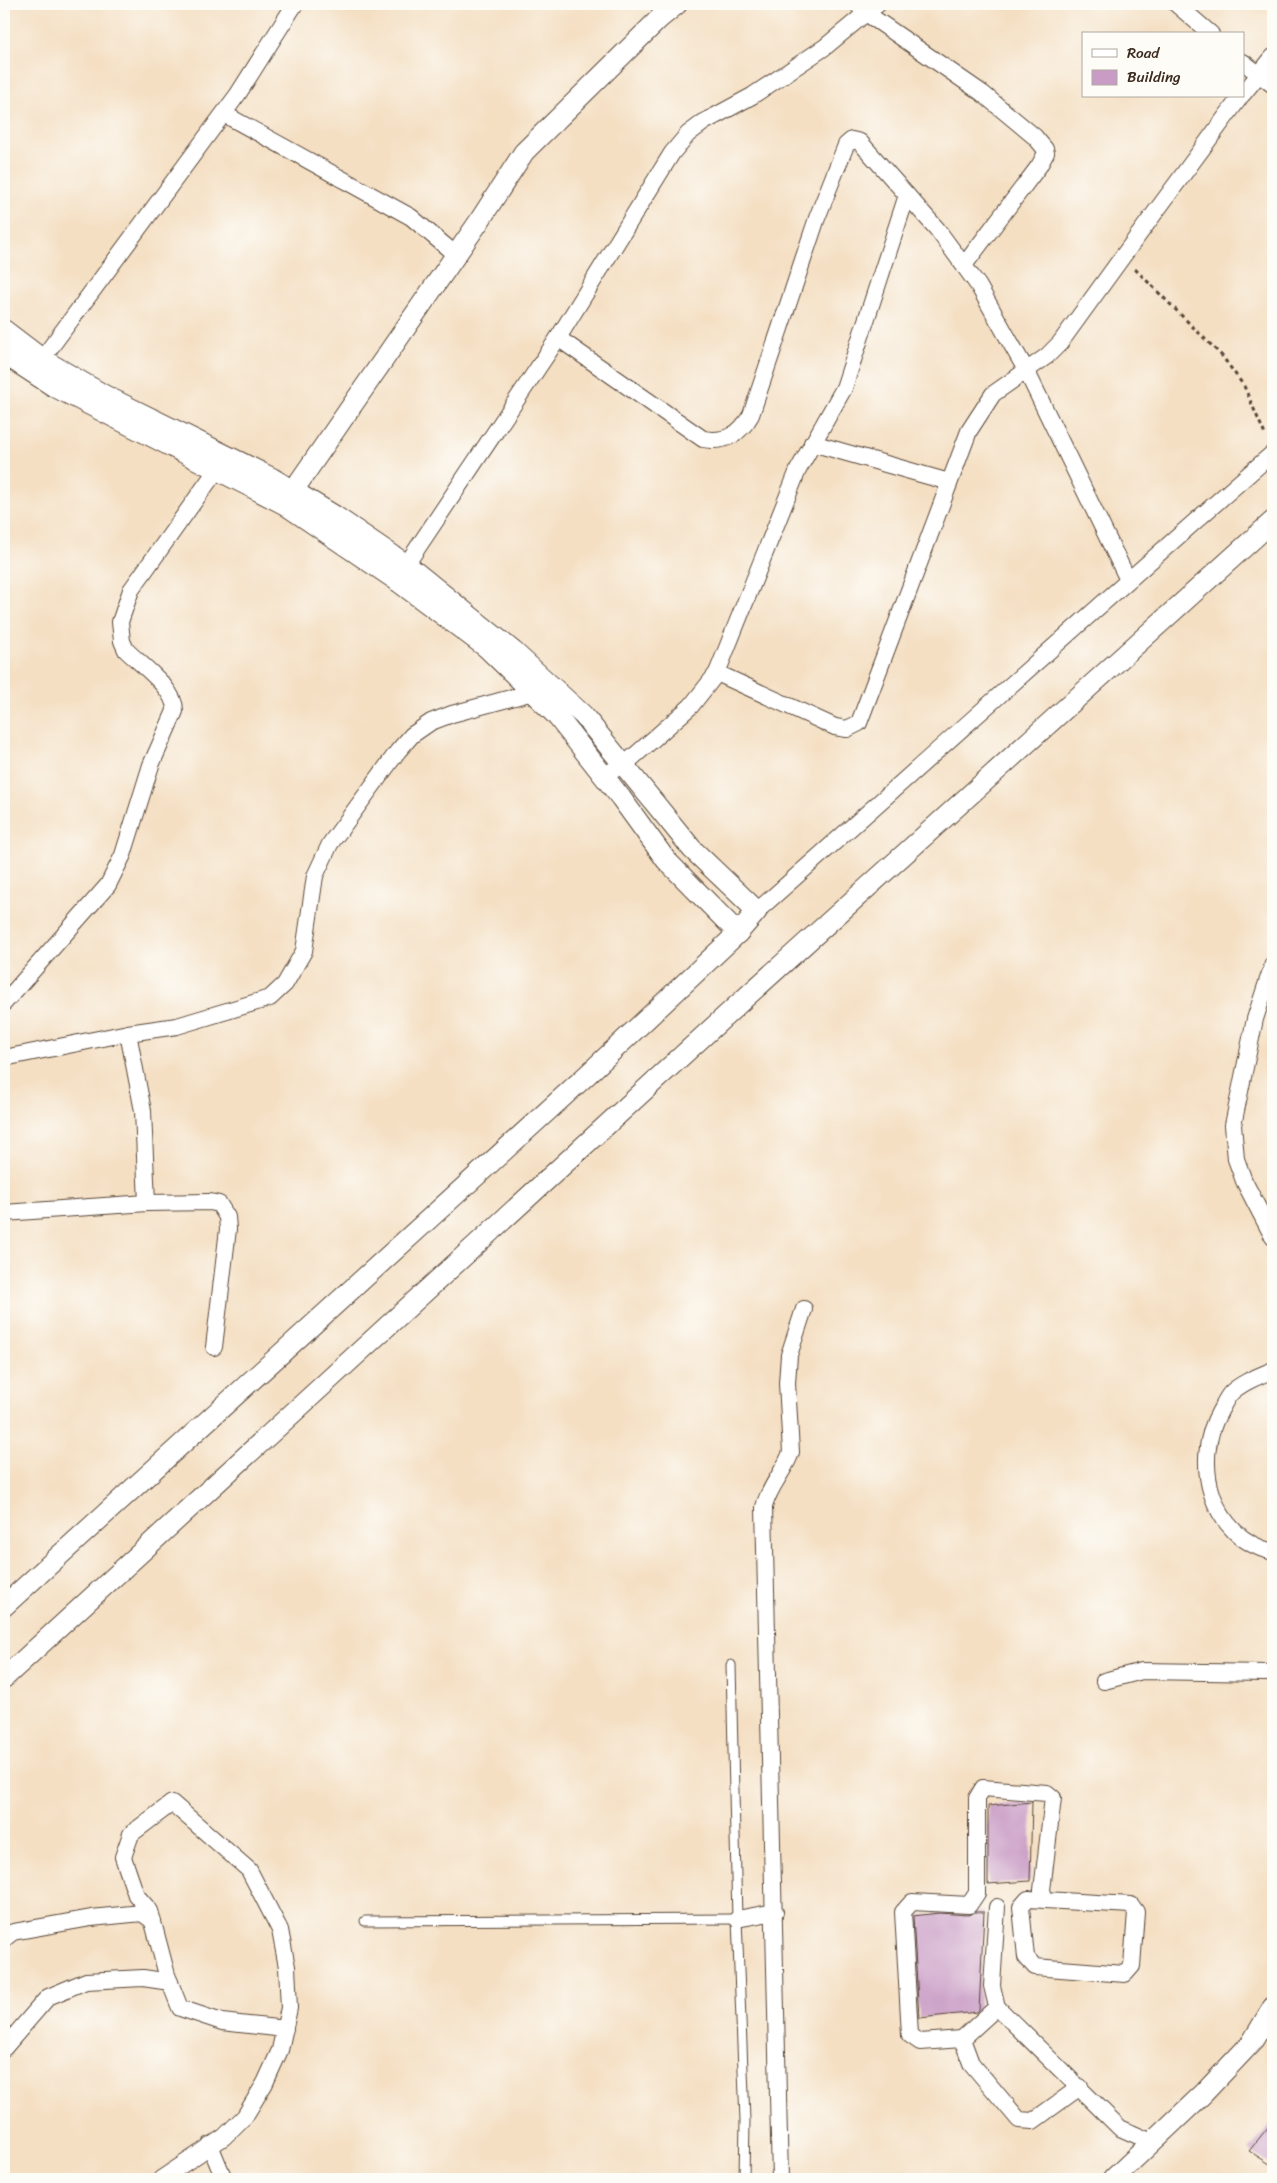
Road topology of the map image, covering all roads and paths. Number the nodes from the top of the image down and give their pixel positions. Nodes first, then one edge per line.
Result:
1 (295, 4) edge
2 (677, 4) edge
3 (1176, 4) edge
4 (867, 7) edge
5 (1209, 32) edge
6 (1273, 57) edge
7 (1244, 63) edge
8 (1258, 74) junction
9 (1273, 85) edge
10 (1244, 92) edge
11 (1240, 98) edge
12 (224, 114) junction
13 (907, 194) junction
14 (456, 255) junction
15 (1123, 256) junction
16 (965, 264) junction
17 (4, 330) edge
18 (558, 338) junction
19 (4, 354) edge
20 (38, 366) junction
21 (1026, 370) junction
22 (812, 444) junction
23 (1273, 454) edge
24 (222, 463) junction
25 (949, 482) junction
26 (289, 497) junction
27 (1273, 521) edge
28 (401, 572) junction
29 (1128, 580) junction
30 (717, 673) junction
31 (533, 692) junction
32 (624, 765) junction
33 (603, 776) junction
34 (689, 844) junction
35 (666, 860) junction
36 (757, 911) junction
37 (738, 933) junction
38 (1273, 964) edge
39 (4, 1003) edge
40 (128, 1034) junction
41 (4, 1058) edge
42 (147, 1203) junction
43 (4, 1213) edge
44 (1273, 1237) edge
45 (804, 1309) dead end
46 (214, 1347) dead end
47 (1273, 1370) edge
48 (1273, 1552) edge
49 (4, 1606) edge
50 (731, 1665) dead end
51 (1273, 1672) edge
52 (4, 1678) edge
53 (1104, 1681) dead end
54 (974, 1900) junction
55 (1045, 1900) junction
56 (997, 1907) junction
57 (1022, 1908) junction
58 (775, 1912) junction
59 (737, 1919) junction
60 (153, 1921) junction
61 (365, 1921) dead end
62 (4, 1940) edge
63 (170, 1982) junction
64 (997, 2007) junction
65 (1273, 2008) edge
66 (284, 2029) junction
67 (962, 2039) junction
68 (4, 2048) edge
69 (1080, 2087) junction
70 (1152, 2142) junction
71 (210, 2145) junction
72 (161, 2179) edge
73 (224, 2179) edge
74 (744, 2179) edge
75 (780, 2179) edge
76 (1113, 2179) edge

1 - 12 street
2 - 14 street
3 - 5 street
4 - 16 street
4 - 18 street
6 - 8 street
7 - 8 street
8 - 9 street
8 - 10 street
11 - 15 street
12 - 14 street
12 - 20 street
13 - 16 street
13 - 18 street
13 - 22 street
14 - 26 street
15 - 21 street
15 - 23 path
16 - 21 street
17 - 20 street
18 - 28 street
19 - 20 street
20 - 24 street
21 - 25 street
21 - 29 street
22 - 25 street
22 - 30 street
23 - 29 street
24 - 26 street
24 - 39 street
25 - 30 street
26 - 28 street
27 - 52 street
28 - 31 street
28 - 32 street
29 - 36 street
30 - 32 street
31 - 33 street
31 - 40 street
32 - 33 street
32 - 34 street
33 - 35 street
34 - 35 street
34 - 36 street
35 - 37 street
36 - 37 street
37 - 49 street
38 - 44 street
40 - 41 street
40 - 42 street
42 - 43 street
42 - 46 street
45 - 58 street
47 - 48 street
50 - 59 lane
51 - 53 street
54 - 55 street
54 - 56 street
54 - 67 street
55 - 57 street
55 - 57 street
56 - 57 street
56 - 64 street
58 - 59 street
58 - 75 street
59 - 61 lane
59 - 74 lane
60 - 62 street
60 - 63 street
60 - 66 street
63 - 66 street
63 - 68 street
64 - 67 street
64 - 69 street
65 - 70 street
66 - 71 street
67 - 69 street
69 - 70 street
70 - 76 street
71 - 72 street
71 - 73 street

